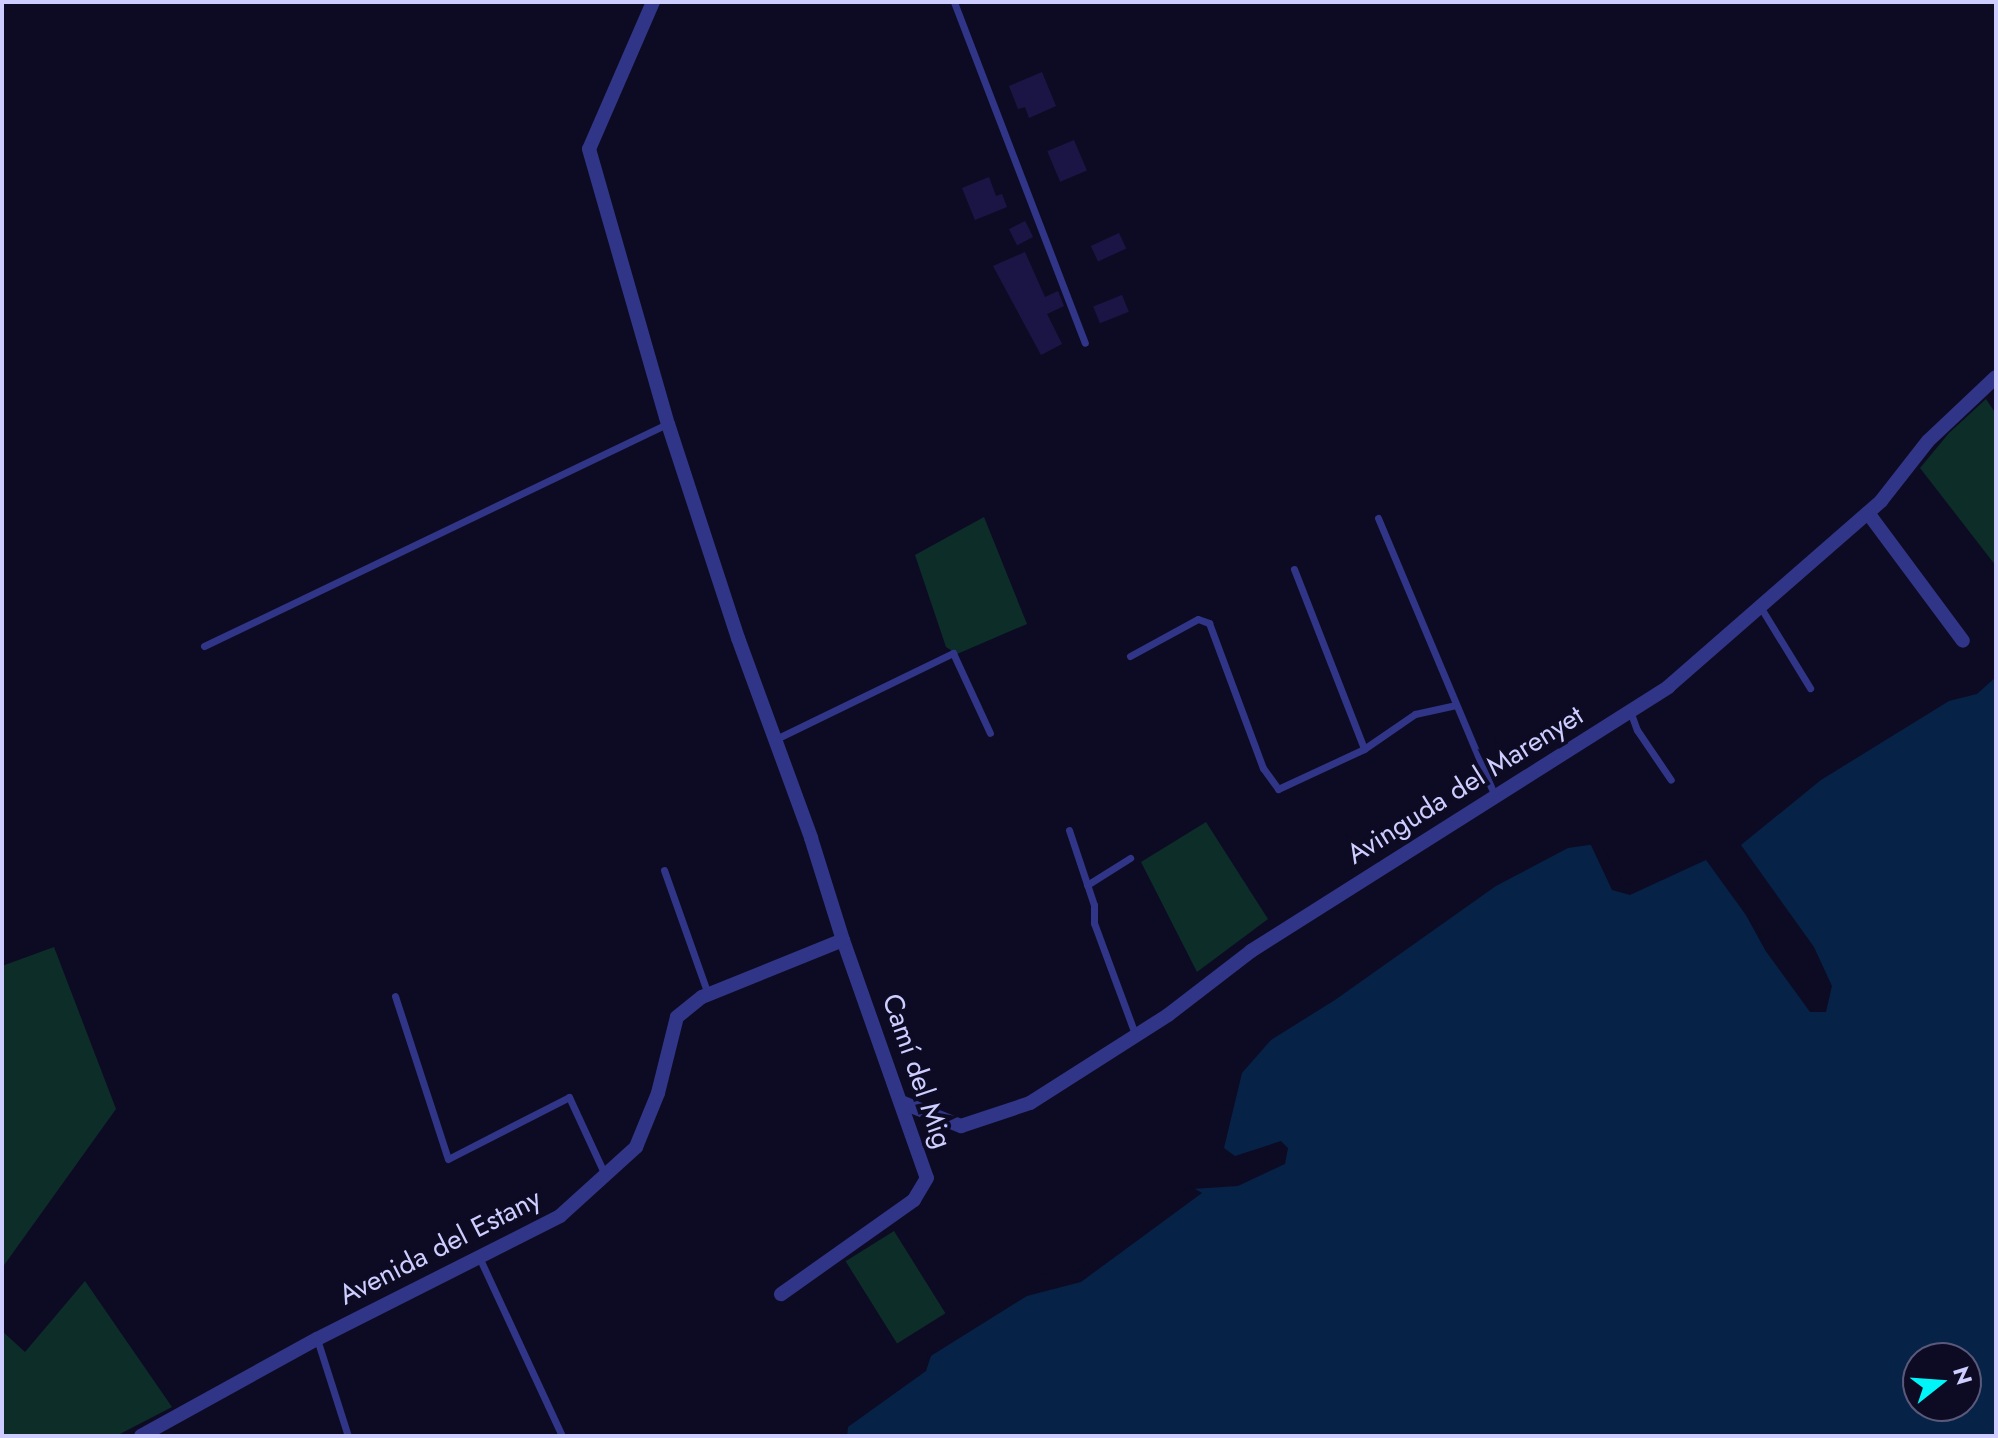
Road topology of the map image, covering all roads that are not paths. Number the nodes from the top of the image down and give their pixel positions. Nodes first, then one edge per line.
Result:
1 (653, 2) edge
2 (954, 2) edge
3 (1085, 343) dead end
4 (1996, 377) edge
5 (668, 424) junction
6 (1868, 513) junction
7 (1378, 518) dead end
8 (1294, 569) dead end
9 (1760, 607) junction
10 (1963, 641) dead end
11 (204, 646) dead end
12 (1130, 656) dead end
13 (1810, 688) dead end
14 (1456, 705) junction
15 (1630, 711) junction
16 (990, 733) dead end
17 (774, 740) junction
18 (1364, 749) junction
19 (1671, 780) dead end
20 (1495, 797) junction
21 (1069, 830) dead end
22 (1130, 858) dead end
23 (664, 870) dead end
24 (1087, 885) junction
25 (843, 940) junction
26 (708, 994) junction
27 (395, 996) dead end
28 (1135, 1034) junction
29 (901, 1102) junction
30 (605, 1175) junction
31 (479, 1257) junction
32 (781, 1294) dead end
33 (317, 1339) junction
34 (141, 1436) edge
35 (348, 1436) edge
36 (562, 1436) edge

1 - 5 street, Camí del Mig
2 - 3 lane
4 - 6 street, Avinguda del Marenyet
5 - 11 lane
5 - 17 street, Camí del Mig
6 - 9 street, Avinguda del Marenyet
6 - 10 street
7 - 14 lane
8 - 18 lane
9 - 13 lane
9 - 15 street, Avinguda del Marenyet
12 - 18 lane
14 - 18 lane
14 - 20 lane
15 - 19 lane
15 - 20 street, Avinguda del Marenyet
16 - 17 lane
17 - 25 street, Camí del Mig
20 - 28 street, Avinguda del Marenyet
21 - 24 lane
22 - 24 lane
23 - 26 lane
24 - 28 lane
25 - 26 street, Avenida del Estany
25 - 29 street, Camí del Mig
26 - 30 street, Avenida del Estany
27 - 30 lane
28 - 29 street, Avinguda del Marenyet
29 - 32 street, Camí del Mig
30 - 31 street, Avenida del Estany
31 - 33 street, Avenida del Estany
31 - 36 lane
33 - 34 street, Avenida del Estany
33 - 35 lane

